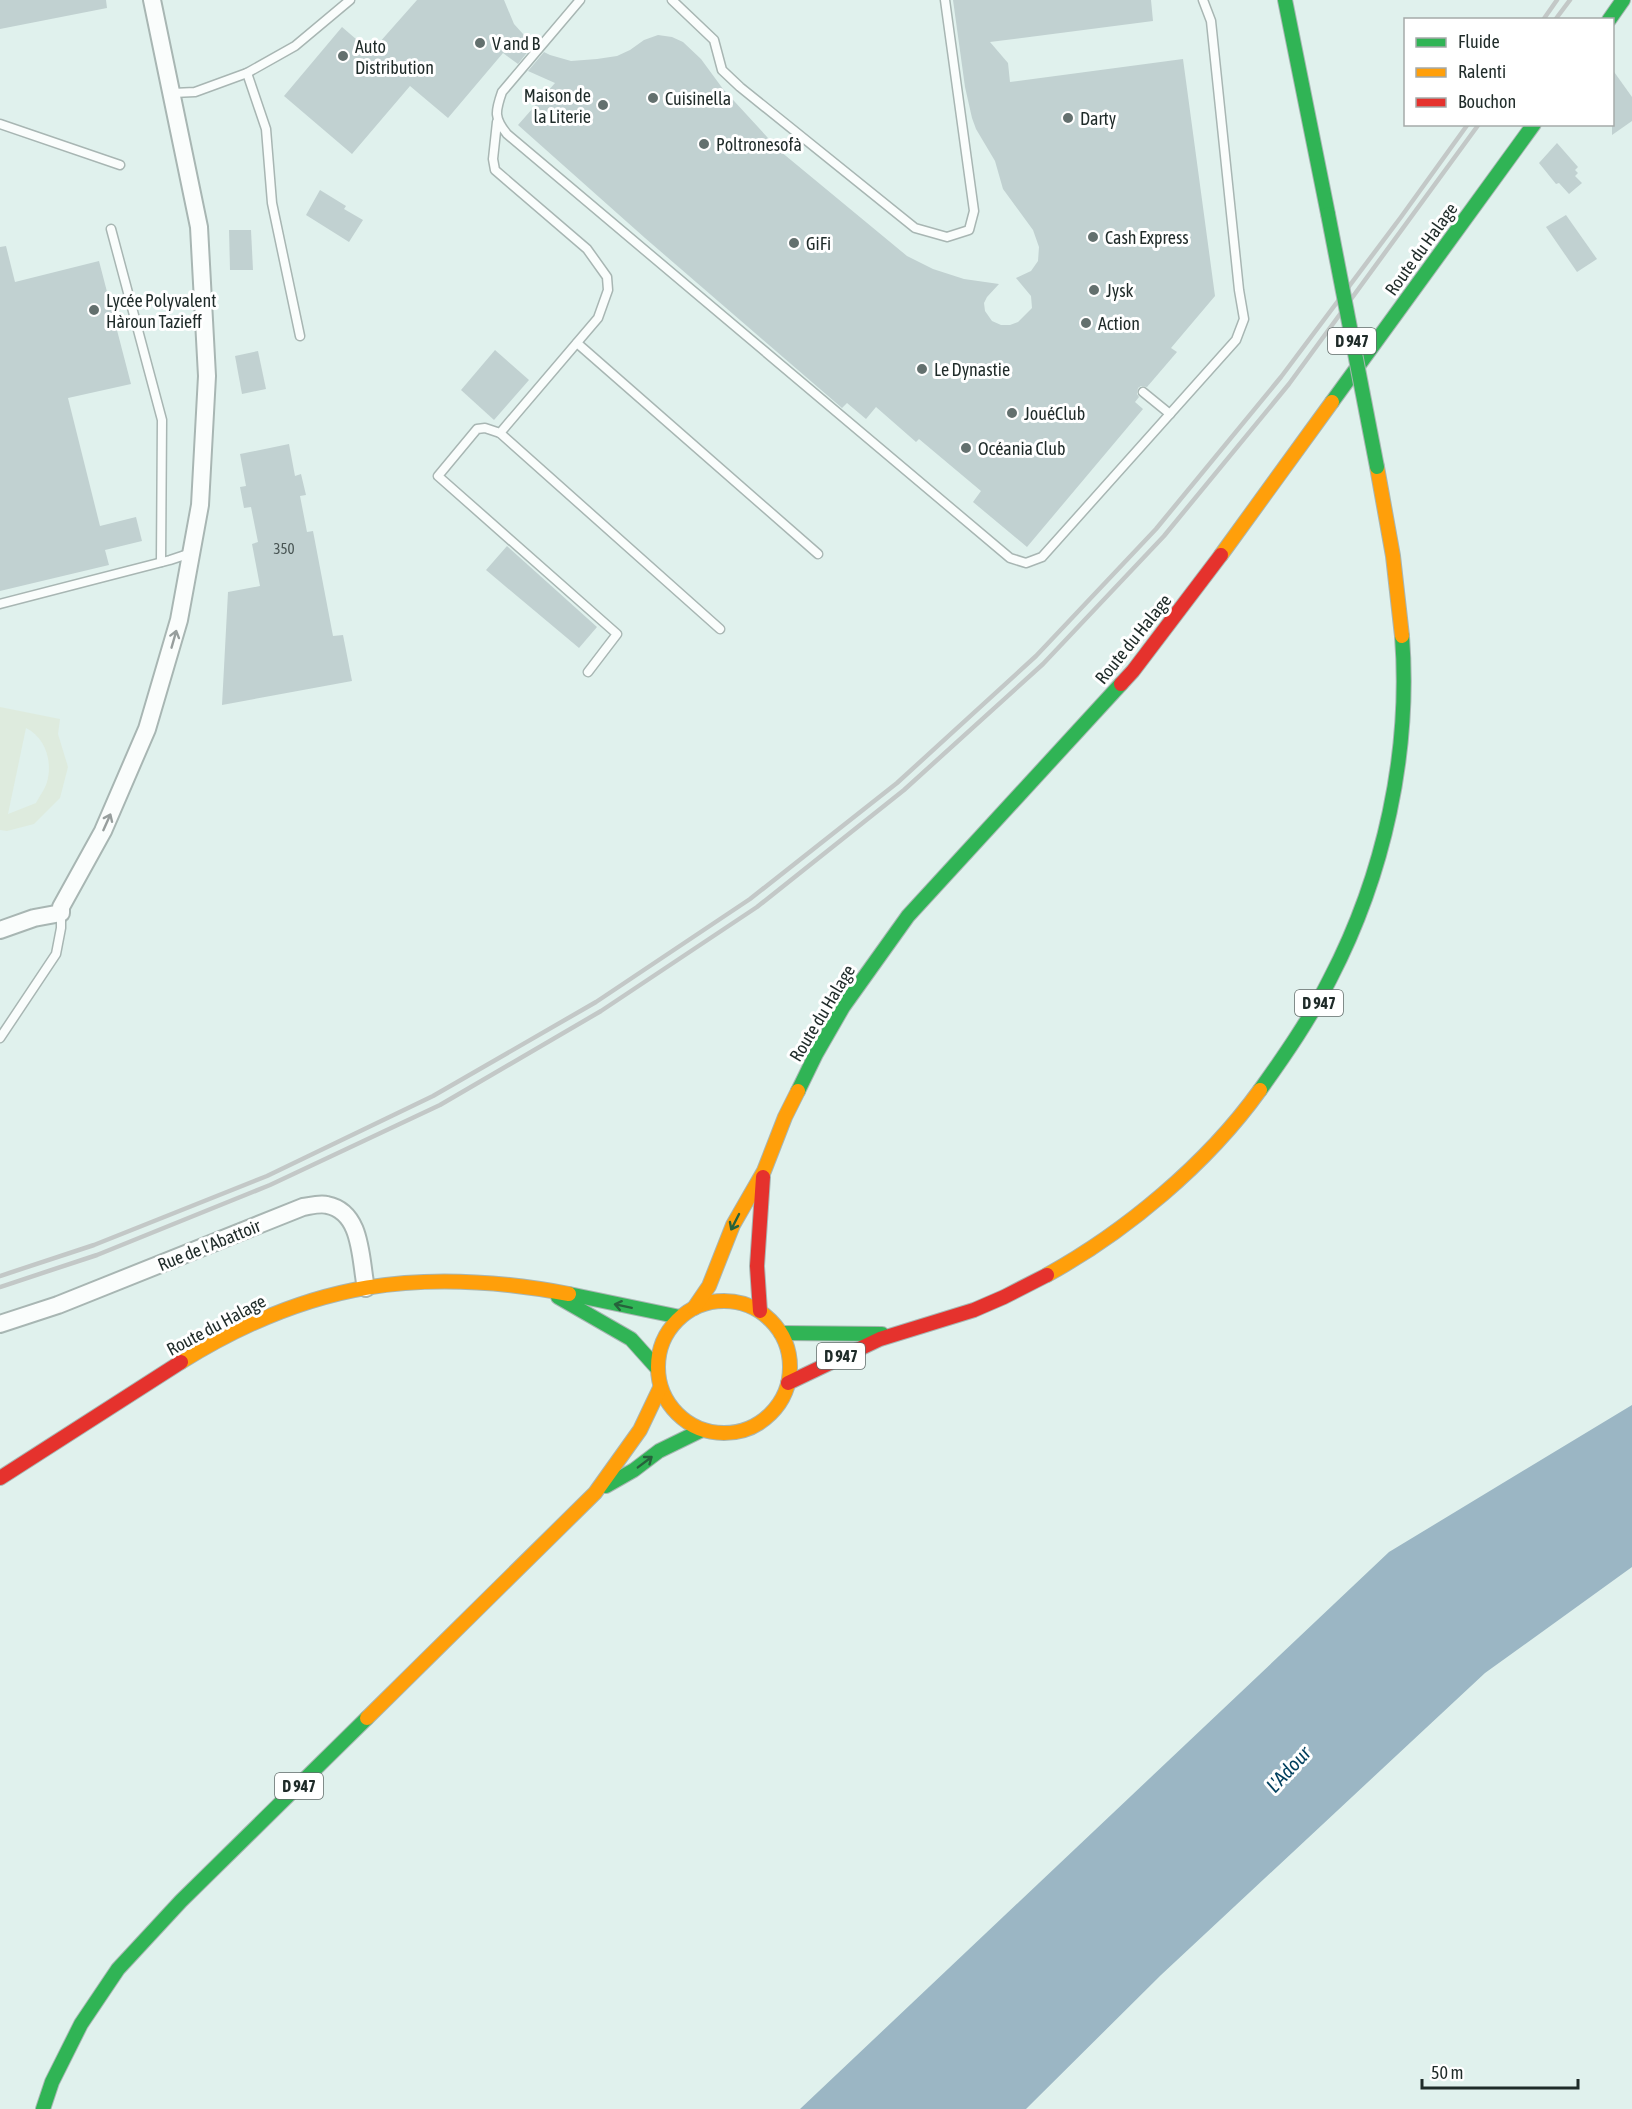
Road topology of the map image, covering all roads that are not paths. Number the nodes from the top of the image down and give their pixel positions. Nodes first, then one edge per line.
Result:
1 (152, 0) edge
2 (350, 0) edge
3 (580, 0) edge
4 (672, 0) edge
5 (945, 0) edge
6 (1203, 0) edge
7 (1285, 0) edge
8 (1623, 0) edge
9 (1610, 18) edge
10 (247, 73) junction
11 (172, 93) junction
12 (497, 122) junction
13 (0, 124) edge
14 (1533, 126) edge
15 (120, 165) dead end
16 (111, 229) dead end
17 (300, 336) dead end
18 (577, 343) junction
19 (1143, 392) dead end
20 (1170, 414) junction
21 (500, 433) junction
22 (191, 552) junction
23 (818, 554) dead end
24 (160, 562) junction
25 (0, 604) edge
26 (720, 629) dead end
27 (588, 672) dead end
28 (61, 913) junction
29 (0, 930) edge
30 (0, 1038) edge
31 (764, 1171) junction
32 (366, 1288) junction
33 (548, 1291) junction
34 (694, 1308) junction
35 (760, 1311) junction
36 (680, 1317) junction
37 (0, 1324) edge
38 (781, 1333) junction
39 (896, 1334) junction
40 (657, 1368) junction
41 (788, 1383) junction
42 (660, 1388) junction
43 (702, 1430) junction
44 (0, 1478) edge
45 (595, 1493) junction
46 (43, 2109) edge

1 - 11 street
2 - 10 lane
3 - 12 lane
4 - 5 lane
6 - 20 lane
7 - 39 main road, D 947, bridge
8 - 9 main road
10 - 11 lane
10 - 17 lane
11 - 22 street
12 - 18 lane
12 - 20 lane
13 - 15 lane
14 - 31 main road, Route du Halage
16 - 24 lane
18 - 21 lane
18 - 23 lane
19 - 20 lane
21 - 26 lane
21 - 27 lane
22 - 24 lane
28 -> 22 street
24 - 25 lane
28 - 29 street
28 - 30 lane
31 -> 34 main road, Route du Halage
31 - 35 main road, Route du Halage
32 - 33 main road, Route du Halage
32 - 37 street, Rue de l'Abattoir
32 - 44 main road, Route du Halage
36 -> 33 main road, Route du Halage
33 - 40 main road, Route du Halage
34 - 35 main road
34 - 36 main road
35 - 38 main road
36 - 40 main road
38 - 39 main road, D 947
38 - 41 main road
39 - 41 main road, D 947
40 - 42 main road
41 - 43 main road
42 - 43 main road
42 - 45 main road, D 947
45 -> 43 main road, D 947
45 - 46 main road, D 947

